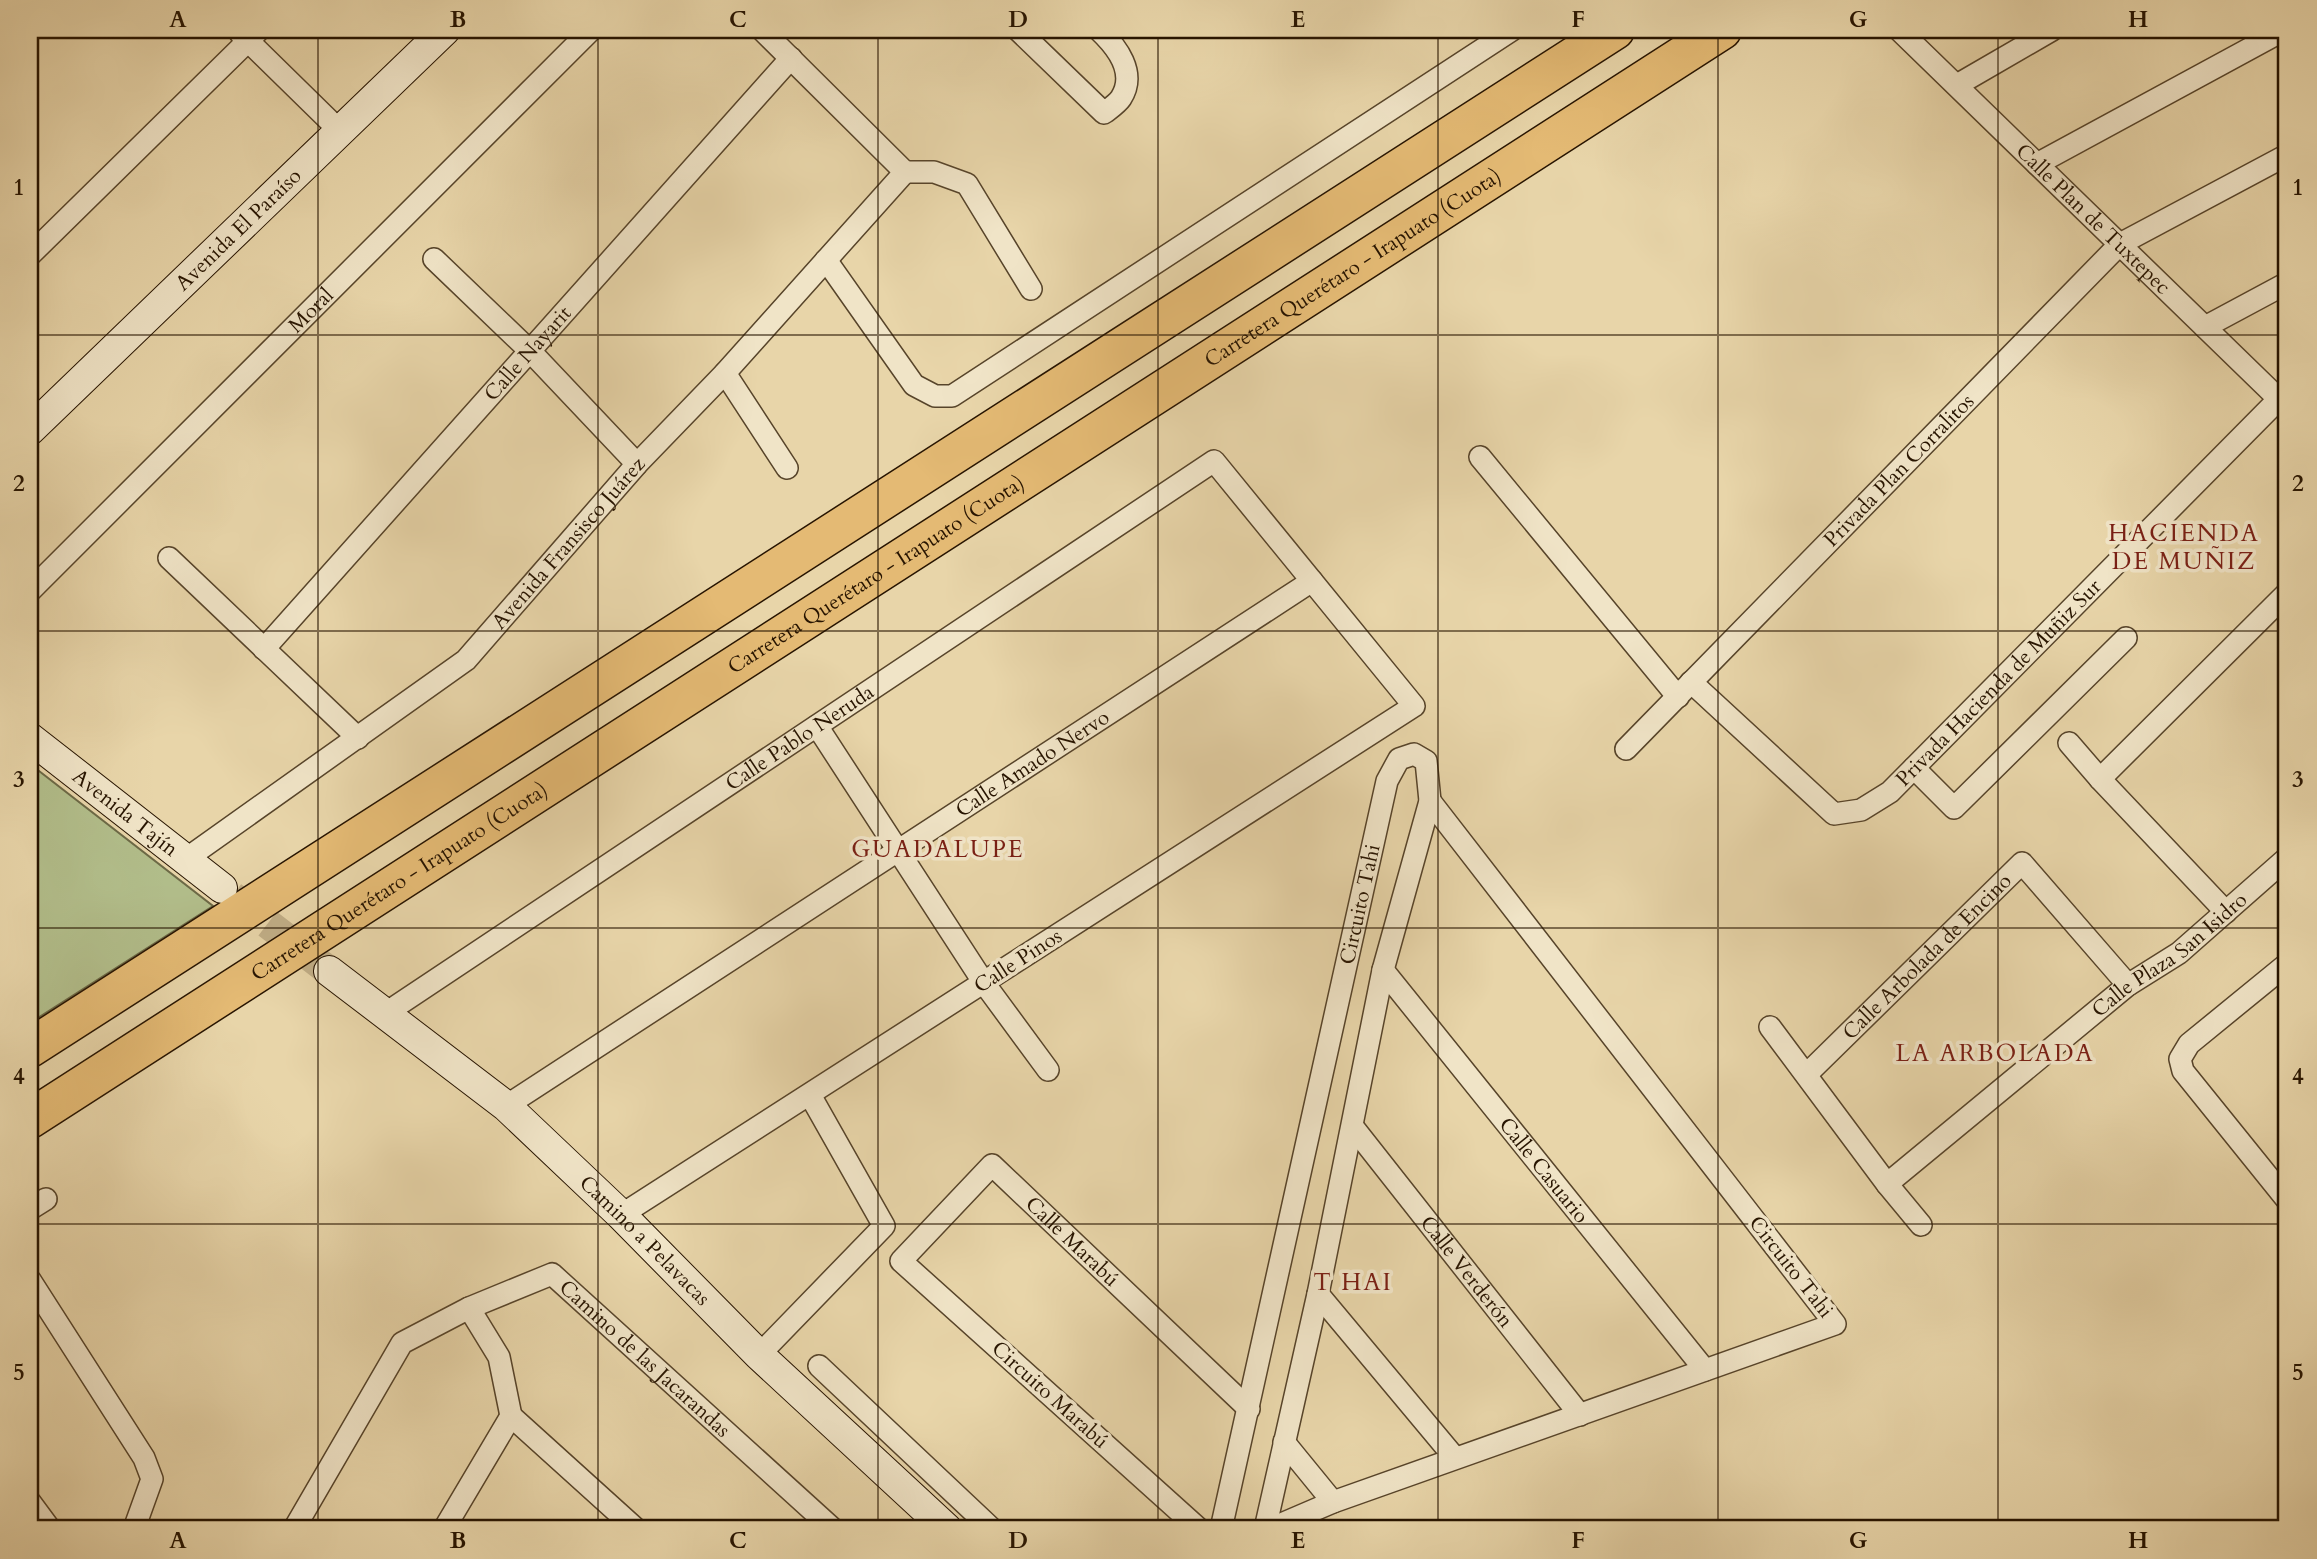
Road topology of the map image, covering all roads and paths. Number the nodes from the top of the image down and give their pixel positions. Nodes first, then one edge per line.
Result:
1 (445, 30) edge
2 (591, 30) edge
3 (762, 30) edge
4 (1018, 30) edge
5 (1099, 30) edge
6 (1512, 30) edge
7 (1615, 30) edge
8 (1722, 30) edge
9 (1899, 30) edge
10 (2052, 30) edge
11 (2284, 30) edge
12 (248, 34) edge
13 (791, 58) junction
14 (1957, 85) junction
15 (341, 132) junction
16 (2287, 155) edge
17 (2037, 164) junction
18 (905, 172) junction
19 (2120, 244) junction
20 (30, 255) edge
21 (434, 259) dead end
22 (825, 260) junction
23 (2287, 283) edge
24 (1031, 289) dead end
25 (2205, 327) junction
26 (530, 351) junction
27 (725, 373) junction
28 (2283, 403) edge
29 (30, 430) edge
30 (1480, 457) dead end
31 (637, 464) junction
32 (787, 468) dead end
33 (169, 558) dead end
34 (1312, 582) junction
35 (30, 591) edge
36 (2287, 595) edge
37 (2126, 638) dead end
38 (264, 649) junction
39 (1685, 689) junction
40 (817, 726) junction
41 (30, 738) edge
42 (358, 738) junction
43 (2069, 743) dead end
44 (1626, 749) dead end
45 (1914, 768) junction
46 (2100, 779) junction
47 (1430, 801) junction
48 (898, 851) junction
49 (2287, 858) edge
50 (186, 859) junction
51 (222, 888) tunnel mouth
52 (2226, 912) junction
53 (2287, 964) edge
54 (1383, 970) junction
55 (329, 971) tunnel mouth
56 (984, 983) junction
57 (2128, 985) junction
58 (386, 1013) junction
59 (1770, 1027) dead end
60 (30, 1048) edge
61 (1048, 1070) dead end
62 (1807, 1074) junction
63 (810, 1095) junction
64 (506, 1105) junction
65 (30, 1119) edge
66 (1353, 1127) junction
67 (1887, 1184) junction
68 (2287, 1200) edge
69 (621, 1214) junction
70 (1921, 1225) dead end
71 (901, 1261) joint
72 (30, 1280) edge
73 (1318, 1294) junction
74 (469, 1308) junction
75 (759, 1355) junction
76 (819, 1366) dead end
77 (1705, 1370) junction
78 (1249, 1409) junction
79 (1580, 1415) junction
80 (510, 1416) junction
81 (1284, 1442) junction
82 (1455, 1458) junction
83 (30, 1502) edge
84 (1333, 1502) junction
85 (50, 1529) edge
86 (134, 1529) edge
87 (293, 1529) edge
88 (444, 1529) edge
89 (636, 1529) edge
90 (833, 1529) edge
91 (947, 1529) edge
92 (992, 1529) edge
93 (1199, 1529) edge
94 (1221, 1529) edge
95 (1267, 1529) edge

1 - 15 street, Avenida El Paraíso
2 - 35 street, Moral
3 - 13 street
4 - 5 street
6 - 22 street
7 - 60 highway
8 - 65 highway, Carretera Querétaro - Irapuato (Cuota)
9 - 14 street, Calle Plan de Tuxtepec
10 - 14 street
11 - 17 street
12 - 15 street
12 - 20 street
13 - 18 street
13 - 26 street, Calle Nayarit
14 - 17 street, Calle Plan de Tuxtepec
15 - 29 street, Avenida El Paraíso
16 - 19 street, Privada Plan Corralitos
17 - 19 street, Calle Plan de Tuxtepec
18 - 22 street, Avenida Fransisco Juárez
18 - 24 street
19 - 25 street, Calle Plan de Tuxtepec
19 - 39 street, Privada Plan Corralitos
21 - 26 street
22 - 27 street, Avenida Fransisco Juárez
23 - 25 street
25 - 28 street, Calle Plan de Tuxtepec
26 - 31 street
26 - 38 street, Calle Nayarit
27 - 31 street, Avenida Fransisco Juárez
27 - 32 street
28 - 45 street, Privada Hacienda de Muñiz Sur
30 - 39 street
31 - 42 street, Avenida Fransisco Juárez
33 - 38 street
34 - 40 street, Calle Pablo Neruda
34 - 48 street, Calle Amado Nervo
34 - 56 street, Calle Pinos
36 - 46 street
37 - 45 street
38 - 42 street
39 - 44 street, Privada Plan Corralitos
39 - 45 street, Privada Hacienda de Muñiz Sur
40 - 48 street
40 - 58 street, Calle Pablo Neruda
41 - 50 street, Avenida Tajín
42 - 50 street, Avenida Fransisco Juárez
43 - 46 street
46 - 52 street
47 - 54 street, Circuito Tahi
47 - 77 street, Circuito Tahi
47 - 78 street, Circuito Tahi
48 - 56 street
48 - 64 street, Calle Amado Nervo
49 - 52 street, Calle Plaza San Isidro
50 - 51 street, Avenida Tajín
52 - 57 street, Calle Plaza San Isidro
53 - 68 street
54 - 66 street, Circuito Tahi
54 - 77 street, Calle Casuario
55 - 58 street, Camino a Pelavacas
56 - 61 street
56 - 63 street, Calle Pinos
57 - 62 street, Calle Arbolada de Encino
57 - 67 street, Calle Plaza San Isidro
58 - 64 street, Camino a Pelavacas
59 - 62 street
62 - 67 street
63 - 69 street, Calle Pinos
63 - 75 street
64 - 69 street, Camino a Pelavacas
66 - 73 street, Circuito Tahi
66 - 79 street, Calle Verderón
67 - 70 street
69 - 75 street, Camino a Pelavacas
71 - 78 street, Calle Marabú
71 - 93 street, Circuito Marabú
72 - 86 street
73 - 81 street, Circuito Tahi
73 - 82 street
74 - 80 street
74 - 87 street, Camino de las Jacarandas
74 - 90 street, Camino de las Jacarandas
75 - 91 street, Camino a Pelavacas
76 - 92 street
77 - 79 street, Circuito Tahi
78 - 94 street, Circuito Tahi
79 - 82 street, Circuito Tahi
80 - 88 street
80 - 89 street
81 - 84 street
81 - 95 street, Circuito Tahi
82 - 84 street, Circuito Tahi
83 - 85 street
84 - 95 street, Circuito Tahi

